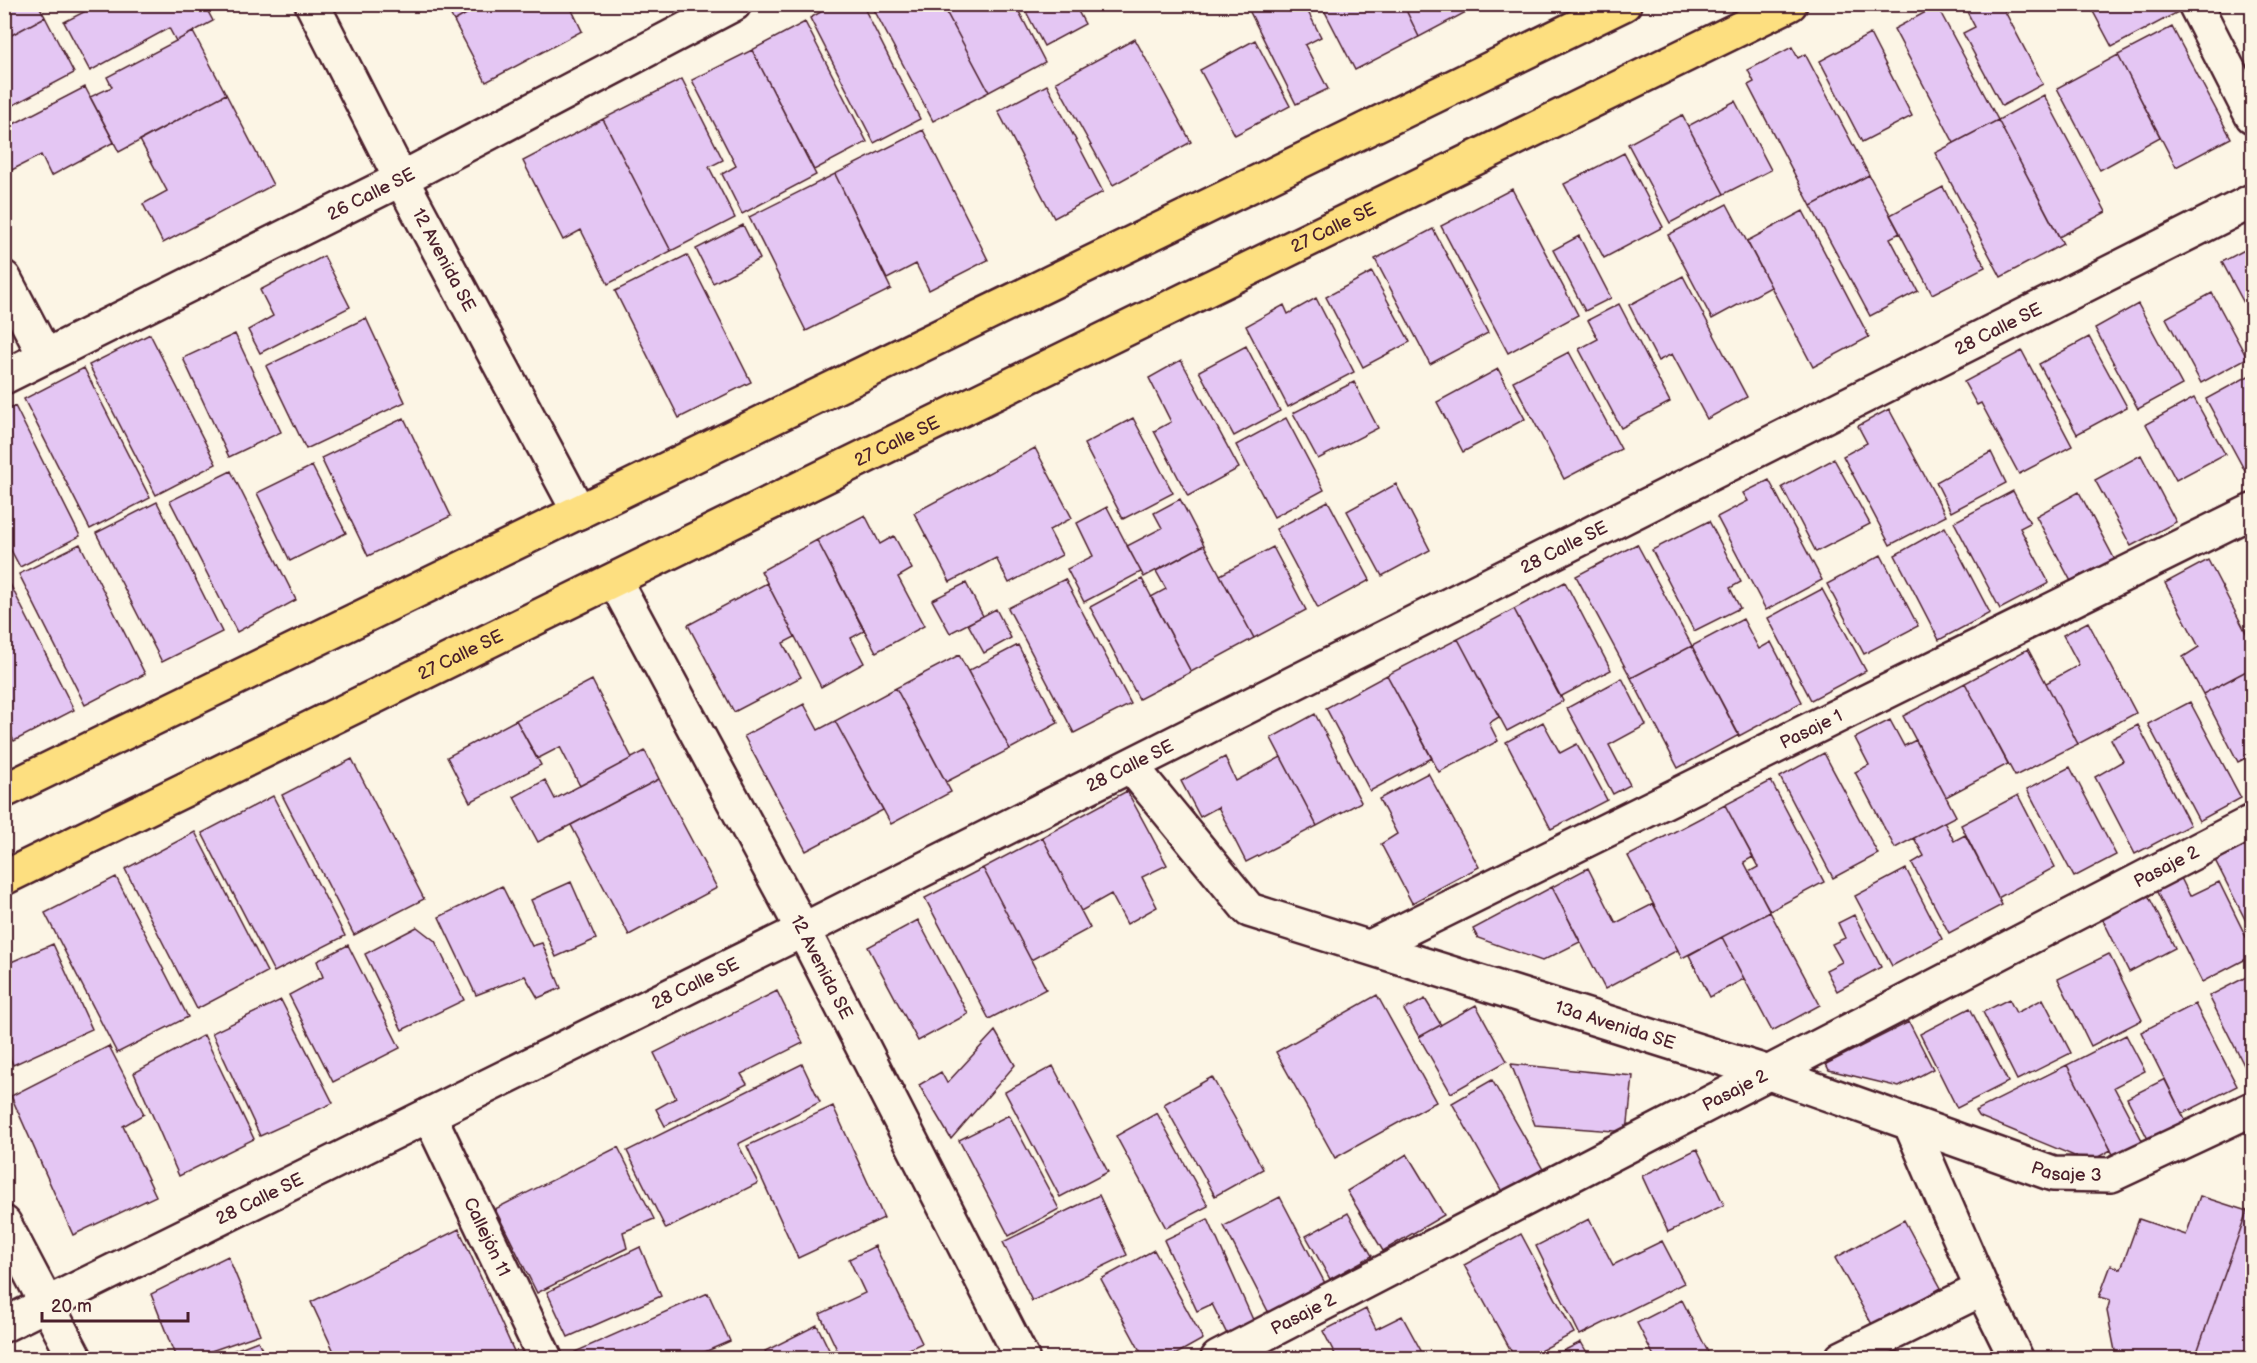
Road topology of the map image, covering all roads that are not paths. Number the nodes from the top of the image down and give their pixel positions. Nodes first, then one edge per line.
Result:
1 (312, 4) edge
2 (734, 4) edge
3 (1624, 4) edge
4 (1790, 4) edge
5 (2195, 4) edge
6 (2253, 116) edge
7 (401, 179) junction
8 (2253, 201) edge
9 (4, 278) edge
10 (45, 356) junction
11 (4, 377) edge
12 (2253, 511) edge
13 (579, 512) junction
14 (615, 581) junction
15 (1131, 766) junction
16 (4, 791) edge
17 (2253, 822) edge
18 (4, 879) edge
19 (803, 930) junction
20 (1370, 947) junction
21 (1769, 1072) junction
22 (2253, 1109) edge
23 (429, 1115) junction
24 (1910, 1123) junction
25 (4, 1223) edge
26 (1982, 1289) junction
27 (47, 1305) junction
28 (4, 1326) edge
29 (75, 1359) edge
30 (545, 1359) edge
31 (1022, 1359) edge
32 (1218, 1359) edge
33 (1842, 1359) edge
34 (2016, 1359) edge

1 - 7 street, 12 Avenida SE
2 - 7 street, 26 Calle SE
3 - 13 main road
4 - 14 main road, 27 Calle SE
5 - 6 street
7 - 10 street, 26 Calle SE
7 - 13 street, 12 Avenida SE
8 - 15 street, 28 Calle SE
9 - 10 street
10 - 11 street, 26 Calle SE
12 - 20 street, Pasaje 1
13 - 16 main road
14 - 18 main road, 27 Calle SE
14 - 19 street, 12 Avenida SE
15 - 19 street, 28 Calle SE
15 - 20 street, 13a Avenida SE
17 - 21 street, Pasaje 2
19 - 23 street, 28 Calle SE
19 - 31 street, 12 Avenida SE
20 - 21 street, 13a Avenida SE
21 - 24 street, 13a Avenida SE
21 - 32 street, Pasaje 2
22 - 24 street, Pasaje 3
23 - 27 street, 28 Calle SE
23 - 30 street, Callejón 11
24 - 26 street
25 - 27 street
26 - 33 street
26 - 34 street
27 - 28 street, 28 Calle SE
27 - 29 street

